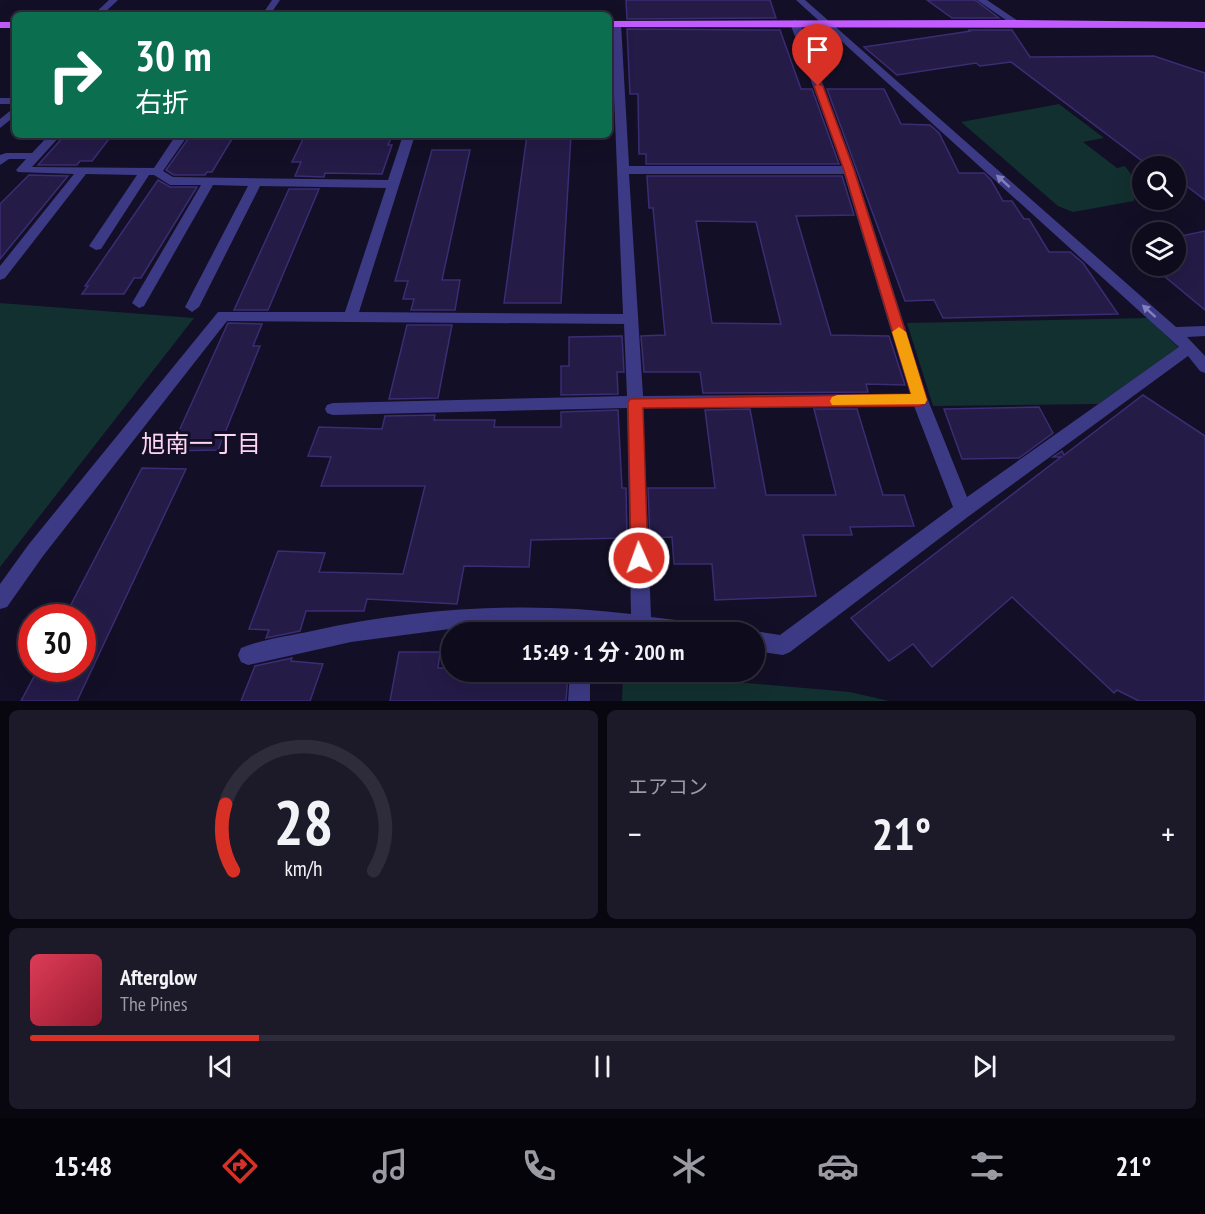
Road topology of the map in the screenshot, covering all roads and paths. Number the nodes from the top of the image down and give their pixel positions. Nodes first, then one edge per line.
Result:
1 (114, 0) edge
2 (800, 0) edge
3 (981, 0) edge
4 (100, 12) edge
5 (795, 23) junction
6 (827, 23) junction
7 (1016, 23) junction
8 (613, 24) edge
9 (1205, 25) edge
10 (11, 102) edge
11 (0, 125) edge
12 (52, 138) edge
13 (179, 138) edge
14 (408, 138) edge
15 (36, 156) junction
16 (0, 162) edge
17 (622, 170) junction
18 (849, 170) junction
19 (83, 171) junction
20 (151, 171) junction
21 (209, 182) junction
22 (256, 182) junction
23 (393, 184) junction
24 (96, 246) dead end
25 (0, 275) edge
26 (139, 303) dead end
27 (192, 307) dead end
28 (350, 318) junction
29 (630, 319) junction
30 (1205, 331) edge
31 (1172, 332) junction
32 (1189, 347) junction
33 (1205, 367) edge
34 (920, 400) junction
35 (635, 403) junction
36 (333, 409) dead end
37 (963, 510) junction
38 (0, 600) edge
39 (530, 622) edge
40 (641, 622) edge
41 (765, 643) edge
42 (248, 655) dead end
43 (580, 682) edge
44 (579, 701) edge

1 - 4 street
2 - 6 street
3 - 7 street
5 - 6 main road
5 - 8 main road
5 - 18 street
6 - 7 main road
31 -> 6 street
7 - 9 main road
8 - 17 street
10 - 11 street
12 - 15 street
13 - 20 street
14 - 23 street
15 - 16 street
15 - 19 street
17 - 18 street
17 - 29 street
18 - 34 street
19 - 20 street
19 - 25 street
20 - 21 street
20 - 24 street
21 - 22 street
21 - 26 street
22 - 23 street
22 - 27 street
23 - 28 street
28 - 29 street
28 - 38 street
29 - 35 street
30 - 31 street
31 - 32 street
32 - 33 street
32 - 37 street
34 - 35 street
34 - 37 street
35 - 36 street
35 - 40 street
37 - 41 street
39 - 42 street
43 - 44 street

